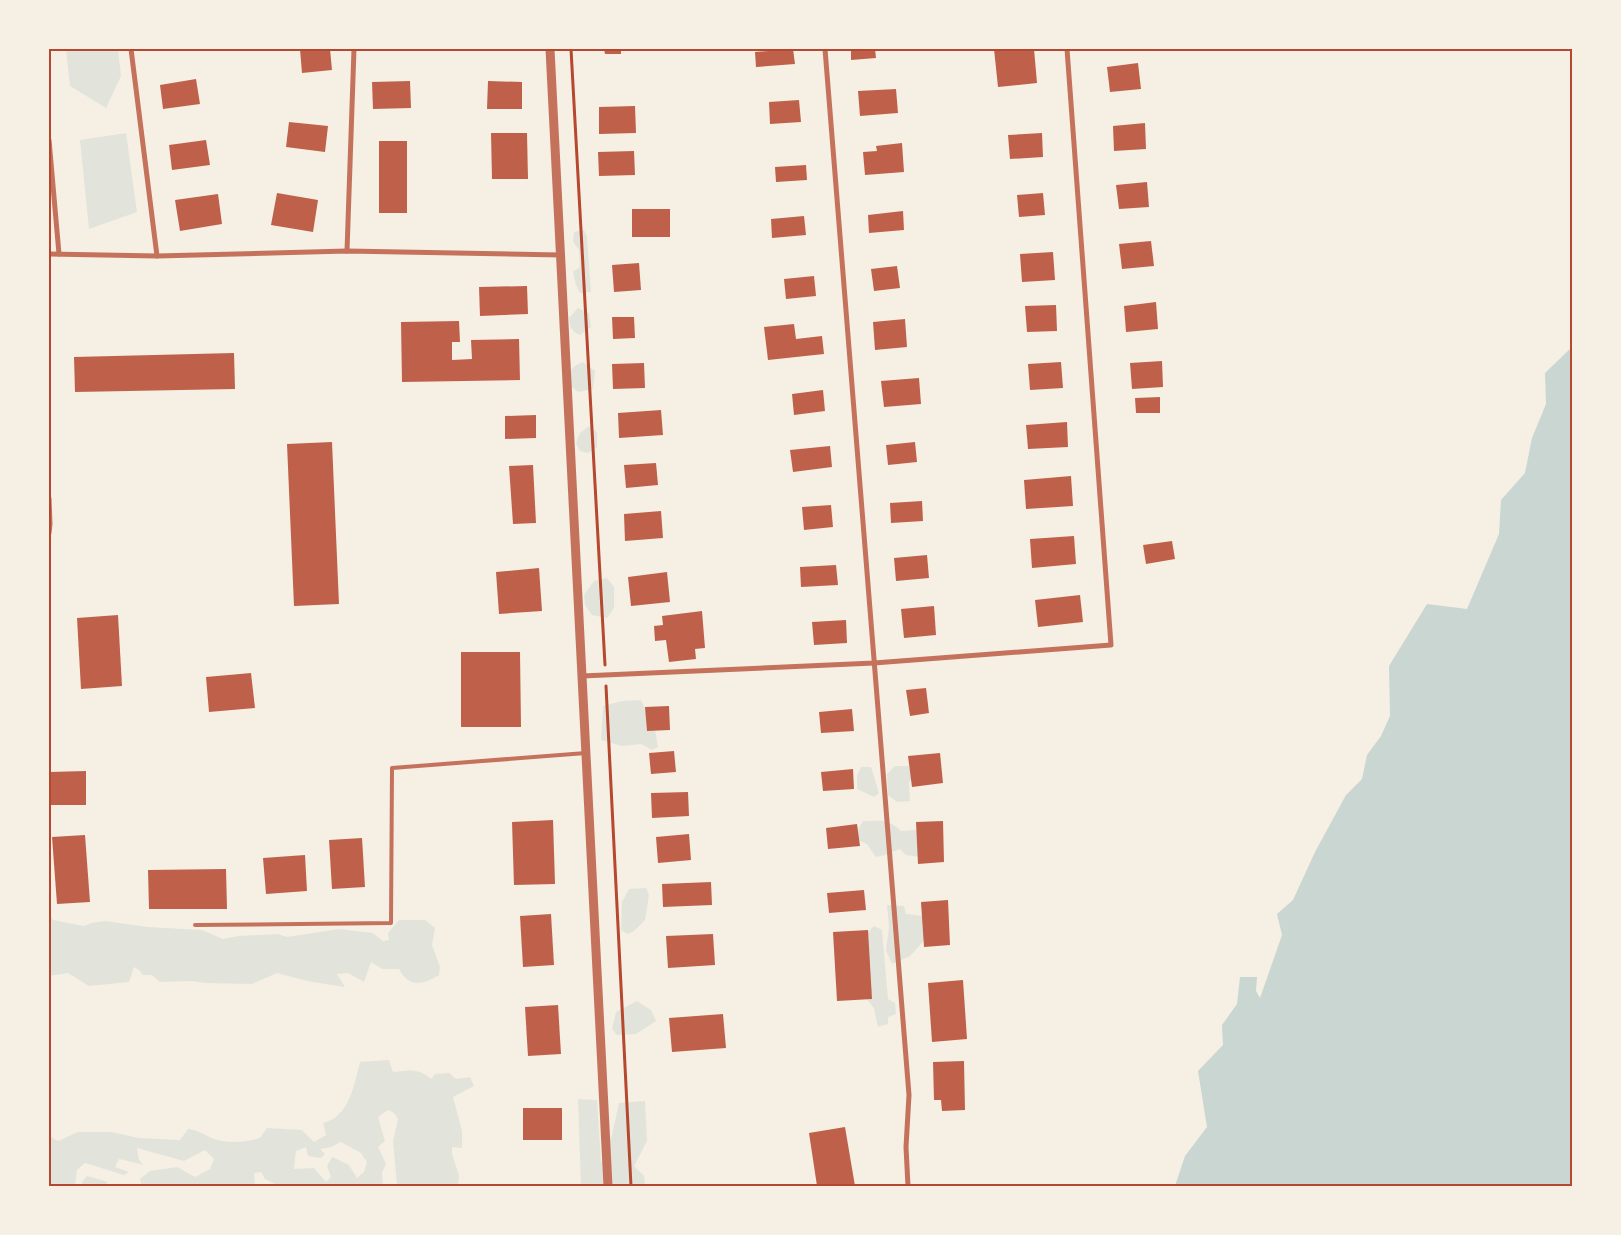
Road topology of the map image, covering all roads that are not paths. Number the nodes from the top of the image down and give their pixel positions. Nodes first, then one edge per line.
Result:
1 (132, 49) edge
2 (354, 49) edge
3 (550, 49) edge
4 (825, 49) edge
5 (1068, 49) edge
6 (49, 140) edge
7 (347, 251) junction
8 (49, 254) edge
9 (58, 254) junction
10 (561, 255) junction
11 (157, 256) junction
12 (49, 498) edge
13 (49, 534) edge
14 (874, 663) junction
15 (582, 676) junction
16 (586, 753) junction
17 (195, 924) dead end
18 (608, 1186) edge
19 (908, 1186) edge

1 - 11 street
2 - 7 street
3 - 10 street
4 - 14 street
5 - 14 street
6 - 9 street
7 - 10 street
7 - 11 street
8 - 9 street
9 - 11 street
10 - 15 street
12 - 13 street
14 - 15 street
14 - 19 street
15 - 16 street
16 - 17 lane
16 - 18 street

